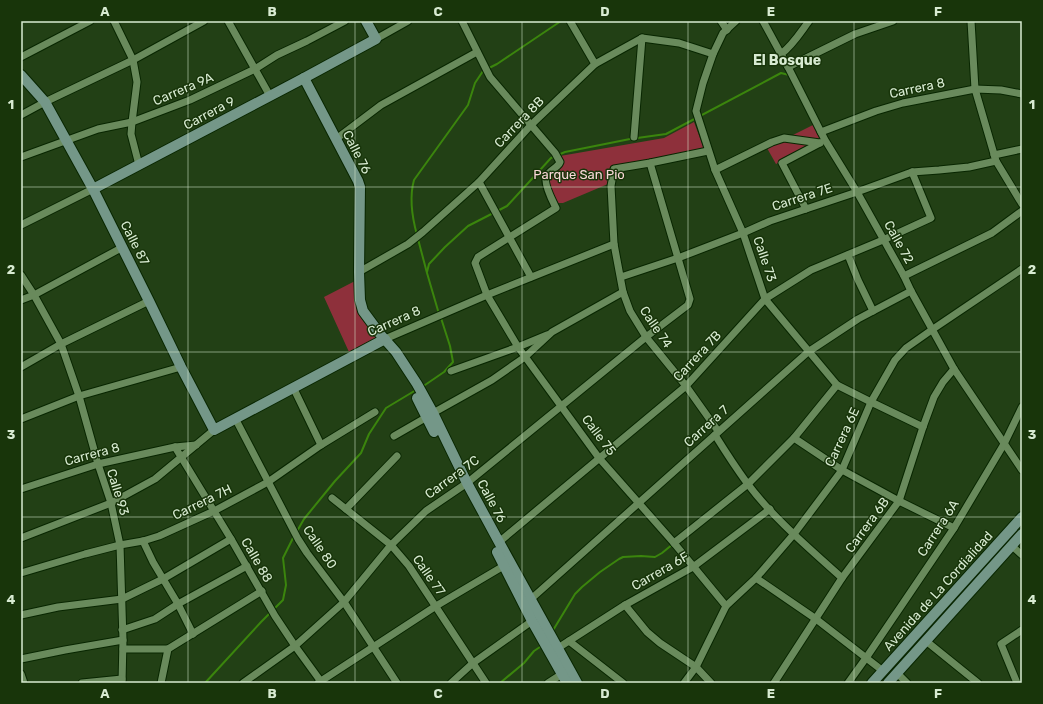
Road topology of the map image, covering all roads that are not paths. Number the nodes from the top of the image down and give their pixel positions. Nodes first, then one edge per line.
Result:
1 (90, 21) edge
2 (114, 21) edge
3 (204, 21) edge
4 (228, 21) edge
5 (345, 21) edge
6 (366, 21) edge
7 (408, 21) edge
8 (462, 21) edge
9 (570, 21) edge
10 (721, 21) edge
11 (736, 21) edge
12 (763, 21) edge
13 (809, 21) edge
14 (893, 21) edge
15 (970, 21) edge
16 (725, 32) junction
17 (376, 38) junction
18 (642, 38) junction
19 (477, 52) junction
20 (713, 54) junction
21 (781, 54) junction
22 (21, 57) edge
23 (133, 60) junction
24 (595, 64) junction
25 (788, 67) junction
26 (255, 70) junction
27 (21, 76) edge
28 (304, 78) junction
29 (975, 89) junction
30 (1022, 94) edge
31 (270, 96) junction
32 (45, 102) junction
33 (21, 115) edge
34 (132, 122) junction
35 (531, 125) junction
36 (821, 132) junction
37 (634, 137) dead end
38 (336, 139) junction
39 (66, 140) junction
40 (823, 142) junction
41 (1022, 149) edge
42 (708, 151) junction
43 (21, 157) edge
44 (995, 158) junction
45 (650, 163) junction
46 (139, 165) junction
47 (715, 170) junction
48 (912, 172) junction
49 (479, 182) junction
50 (93, 189) junction
51 (857, 192) junction
52 (1022, 204) edge
53 (806, 209) junction
54 (1022, 211) edge
55 (21, 225) edge
56 (743, 233) junction
57 (509, 238) junction
58 (884, 240) junction
59 (614, 244) junction
60 (122, 248) junction
61 (848, 255) junction
62 (678, 258) junction
63 (1022, 269) edge
64 (359, 272) junction
65 (21, 275) edge
66 (904, 276) junction
67 (531, 277) junction
68 (621, 277) junction
69 (911, 291) junction
70 (623, 292) junction
71 (34, 295) junction
72 (487, 295) junction
73 (765, 299) junction
74 (21, 300) edge
75 (149, 301) junction
76 (872, 310) junction
77 (933, 329) junction
78 (552, 332) junction
79 (646, 337) junction
80 (382, 338) junction
81 (61, 344) junction
82 (518, 347) junction
83 (808, 352) junction
84 (525, 357) junction
85 (21, 367) edge
86 (181, 367) junction
87 (954, 369) junction
88 (451, 371) dead end
89 (837, 385) junction
90 (686, 386) junction
91 (293, 387) junction
92 (79, 396) junction
93 (870, 402) junction
94 (561, 406) junction
95 (1022, 407) edge
96 (375, 412) dead end
97 (430, 415) junction
98 (235, 418) junction
99 (21, 419) edge
100 (923, 426) junction
101 (214, 430) junction
102 (716, 433) junction
103 (394, 436) dead end
104 (794, 438) junction
105 (1004, 444) junction
106 (196, 445) junction
107 (321, 445) junction
108 (175, 447) junction
109 (396, 456) dead end
110 (181, 457) junction
111 (599, 458) junction
112 (98, 464) junction
113 (842, 470) junction
114 (1022, 470) edge
115 (268, 482) junction
116 (464, 484) junction
117 (748, 484) junction
118 (21, 490) edge
119 (332, 498) dead end
120 (899, 501) junction
121 (111, 503) junction
122 (638, 503) junction
123 (770, 509) junction
124 (346, 510) junction
125 (214, 511) junction
126 (1022, 517) edge
127 (954, 528) junction
128 (794, 534) junction
129 (1022, 534) edge
130 (21, 538) edge
131 (231, 539) junction
132 (143, 541) junction
133 (499, 542) junction
134 (674, 543) junction
135 (120, 545) junction
136 (391, 545) junction
137 (1012, 546) junction
138 (1022, 555) edge
139 (507, 564) junction
140 (247, 566) junction
141 (693, 567) junction
142 (21, 573) edge
143 (756, 578) junction
144 (842, 578) junction
145 (163, 579) junction
146 (262, 591) junction
147 (122, 599) junction
148 (530, 599) junction
149 (344, 602) junction
150 (178, 604) junction
151 (625, 605) junction
152 (436, 606) junction
153 (726, 606) junction
154 (21, 615) edge
155 (816, 618) junction
156 (532, 621) junction
157 (122, 630) junction
158 (1022, 630) edge
159 (193, 634) junction
160 (123, 640) junction
161 (569, 641) junction
162 (926, 641) junction
163 (295, 646) junction
164 (374, 646) junction
165 (558, 648) junction
166 (123, 649) junction
167 (168, 649) junction
168 (866, 658) junction
169 (21, 659) edge
170 (473, 663) junction
171 (696, 667) junction
172 (883, 671) junction
173 (897, 673) junction
174 (21, 674) edge
175 (564, 679) edge
176 (122, 681) edge
177 (320, 682) edge
178 (24, 683) edge
179 (82, 683) edge
180 (161, 683) edge
181 (243, 683) edge
182 (397, 683) edge
183 (451, 683) edge
184 (486, 683) edge
185 (548, 683) edge
186 (577, 683) edge
187 (623, 683) edge
188 (684, 683) edge
189 (711, 683) edge
190 (774, 683) edge
191 (848, 683) edge
192 (872, 683) edge
193 (888, 683) edge
194 (907, 683) edge
195 (978, 683) edge
196 (1017, 683) edge

1 - 22 street
2 - 23 street
3 - 23 street
4 - 26 street
5 - 26 street, Carrera 9A
6 - 17 street
7 - 17 street, Carrera 9
8 - 19 street
9 - 24 street
10 - 16 street
11 - 16 street
12 - 21 street, Calle 72
13 - 21 street
14 - 25 street
15 - 29 street
16 - 20 street, Calle 73
17 - 28 street, Carrera 9
18 - 20 street
18 - 24 street, Carrera 8B
18 - 37 street
19 - 35 street
19 - 38 street
20 - 42 street, Calle 73
21 - 25 street, Calle 72
23 - 32 street
23 - 34 street
24 - 35 street, Carrera 8B
25 - 36 street, Calle 72
26 - 31 street
26 - 34 street, Carrera 9A
27 - 32 street, Calle 87
28 - 31 street, Carrera 9
28 - 38 street, Calle 76
29 - 30 street, Carrera 8
29 - 36 street, Carrera 8
29 - 44 street
31 - 46 street, Carrera 9
32 - 33 street
32 - 39 street, Calle 87
34 - 39 street, Carrera 9A
34 - 46 street
35 - 49 street, Carrera 8B
35 - 57 street
36 - 40 street, Calle 72
38 - 64 street, Calle 76
39 - 43 street, Carrera 9A
39 - 50 street, Calle 87
40 - 47 street
40 - 51 street, Calle 72
40 - 53 street
41 - 44 street, Carrera 7E
42 - 45 street
42 - 47 street, Calle 73
44 - 48 street, Carrera 7E
44 - 52 street
45 - 59 street, Calle 74
45 - 62 street
46 - 50 street, Carrera 9
47 - 56 street, Calle 73
48 - 51 street, Carrera 7E
48 - 58 street, Carrera 7B
49 - 57 street
49 - 64 street, Carrera 8B
50 - 55 street, Carrera 9
50 - 60 street, Calle 87
51 - 53 street, Carrera 7E
51 - 58 street, Calle 72
53 - 56 street, Carrera 7E
54 - 66 street
56 - 62 street, Carrera 7E
56 - 73 street, Calle 73
57 - 67 street
57 - 72 street, Calle 75
58 - 61 street, Carrera 7B
58 - 66 street, Calle 72
59 - 67 street, Carrera 8
59 - 68 street, Calle 74
60 - 71 street
60 - 75 street, Calle 87
61 - 73 street, Carrera 7B
61 - 76 street
62 - 68 street, Carrera 7E
62 - 79 street, Carrera 7C
63 - 77 street, Carrera 6E
64 - 80 street, Calle 76
65 - 71 street, Calle 93
66 - 69 street, Calle 72
67 - 72 street, Carrera 8
68 - 70 street, Calle 74
69 - 76 street, Carrera 7
69 - 77 street, Calle 72
70 - 78 street
70 - 79 street, Calle 74
71 - 74 street
71 - 81 street, Calle 93
72 - 80 street, Carrera 8
72 - 82 street, Calle 75
73 - 83 street, Calle 73
73 - 90 street, Carrera 7B
75 - 81 street
75 - 86 street, Calle 87
76 - 83 street, Carrera 7
77 - 87 street, Calle 72
77 - 93 street, Carrera 6E
78 - 82 street
78 - 84 street
79 - 90 street, Calle 74
79 - 94 street, Carrera 7C
80 - 91 street, Carrera 8
80 - 97 street, Calle 76
81 - 85 street
81 - 92 street, Calle 93
82 - 84 street, Calle 75
82 - 88 street
83 - 89 street, Calle 73
83 - 102 street, Carrera 7
84 - 94 street, Calle 75
84 - 97 street
86 - 92 street
86 - 101 street, Calle 87
87 - 100 street, Carrera 6B
87 - 105 street, Calle 72
89 - 93 street, Calle 73
89 - 104 street
90 - 102 street, Calle 74
90 - 111 street, Carrera 7B
91 - 98 street, Carrera 8
91 - 107 street
92 - 99 street
92 - 112 street, Calle 93
93 - 100 street, Calle 73
93 - 113 street, Carrera 6E
94 - 111 street, Calle 75
94 - 116 street, Carrera 7C
95 - 105 street, Carrera 6A
96 - 107 street, Carrera 7H
97 - 103 street
97 - 116 street, Calle 76
98 - 101 street, Carrera 8
98 - 115 street, Calle 80
100 - 120 street, Carrera 6B
101 - 106 street, Carrera 8
102 - 117 street, Calle 74
102 - 122 street, Carrera 7
104 - 113 street
104 - 117 street
105 - 114 street, Calle 72
105 - 127 street, Carrera 6A
106 - 108 street, Carrera 8
106 - 110 street, Carrera 8
107 - 115 street, Carrera 7H
108 - 110 street, Calle 88
108 - 112 street, Carrera 8
109 - 124 street
110 - 121 street, Carrera 8
110 - 125 street, Calle 88
111 - 122 street, Calle 75
111 - 133 street, Carrera 7B
112 - 118 street, Carrera 8
112 - 121 street, Calle 93
113 - 120 street
113 - 128 street, Carrera 6E
115 - 125 street, Carrera 7H
115 - 149 street, Calle 80
116 - 133 street, Calle 76
116 - 136 street, Carrera 7C
116 - 139 street, Calle 76
117 - 123 street, Calle 74
117 - 134 street
119 - 124 street, Calle 77
120 - 127 street
120 - 144 street, Carrera 6B
121 - 130 street, Carrera 8
121 - 135 street, Calle 93
122 - 134 street, Calle 75
122 - 148 street, Carrera 7
123 - 128 street, Calle 74
123 - 141 street, Carrera 6F
124 - 136 street, Calle 77
125 - 131 street, Calle 88
125 - 132 street, Carrera 7H
126 - 172 street, Avenida de La Cordialidad
127 - 168 street, Carrera 6A
128 - 143 street, Carrera 6E
128 - 144 street, Calle 74
129 - 137 street, Avenida de La Cordialidad
131 - 140 street, Calle 88
131 - 145 street
132 - 135 street, Carrera 7H
132 - 145 street
133 - 139 street, Calle 76
134 - 141 street, Calle 75
135 - 142 street, Carrera 7H
135 - 147 street, Calle 93
136 - 149 street, Carrera 7C
136 - 152 street, Calle 77
137 - 138 street
137 - 162 street, Avenida de La Cordialidad
139 - 148 street, Calle 76
139 - 152 street
139 - 156 street, Calle 76
140 - 146 street, Calle 88
140 - 150 street
141 - 151 street, Carrera 6F
141 - 153 street, Calle 75
143 - 153 street, Carrera 6E
143 - 155 street
144 - 155 street, Carrera 6B
145 - 147 street
145 - 150 street
146 - 159 street
146 - 163 street, Calle 88
147 - 154 street
147 - 157 street, Calle 93
148 - 165 street, Calle 76
149 - 163 street, Carrera 7C
149 - 164 street, Calle 80
150 - 157 street
150 - 159 street
151 - 161 street, Carrera 6F
151 - 171 street
152 - 164 street
152 - 170 street, Calle 77
153 - 171 street, Carrera 6E
155 - 168 street
155 - 190 street, Carrera 6B
156 - 170 street
156 - 175 street, Calle 76
157 - 160 street, Calle 93
158 - 196 street
159 - 167 street
160 - 166 street, Calle 93
160 - 169 street
161 - 165 street, Carrera 6F
161 - 187 street
162 - 173 street, Avenida de La Cordialidad
162 - 195 street
163 - 177 street, Calle 88
163 - 181 street, Carrera 7C
164 - 177 street
164 - 182 street, Calle 80
165 - 186 street, Calle 76
166 - 167 street
166 - 176 street, Calle 93
167 - 180 street
168 - 172 street
168 - 191 street, Carrera 6A
170 - 183 street
170 - 184 street, Calle 77
171 - 188 street, Carrera 6E
171 - 189 street
172 - 192 street, Avenida de La Cordialidad
173 - 193 street, Avenida de La Cordialidad
173 - 194 street
174 - 178 street
175 - 185 street
176 - 179 street

